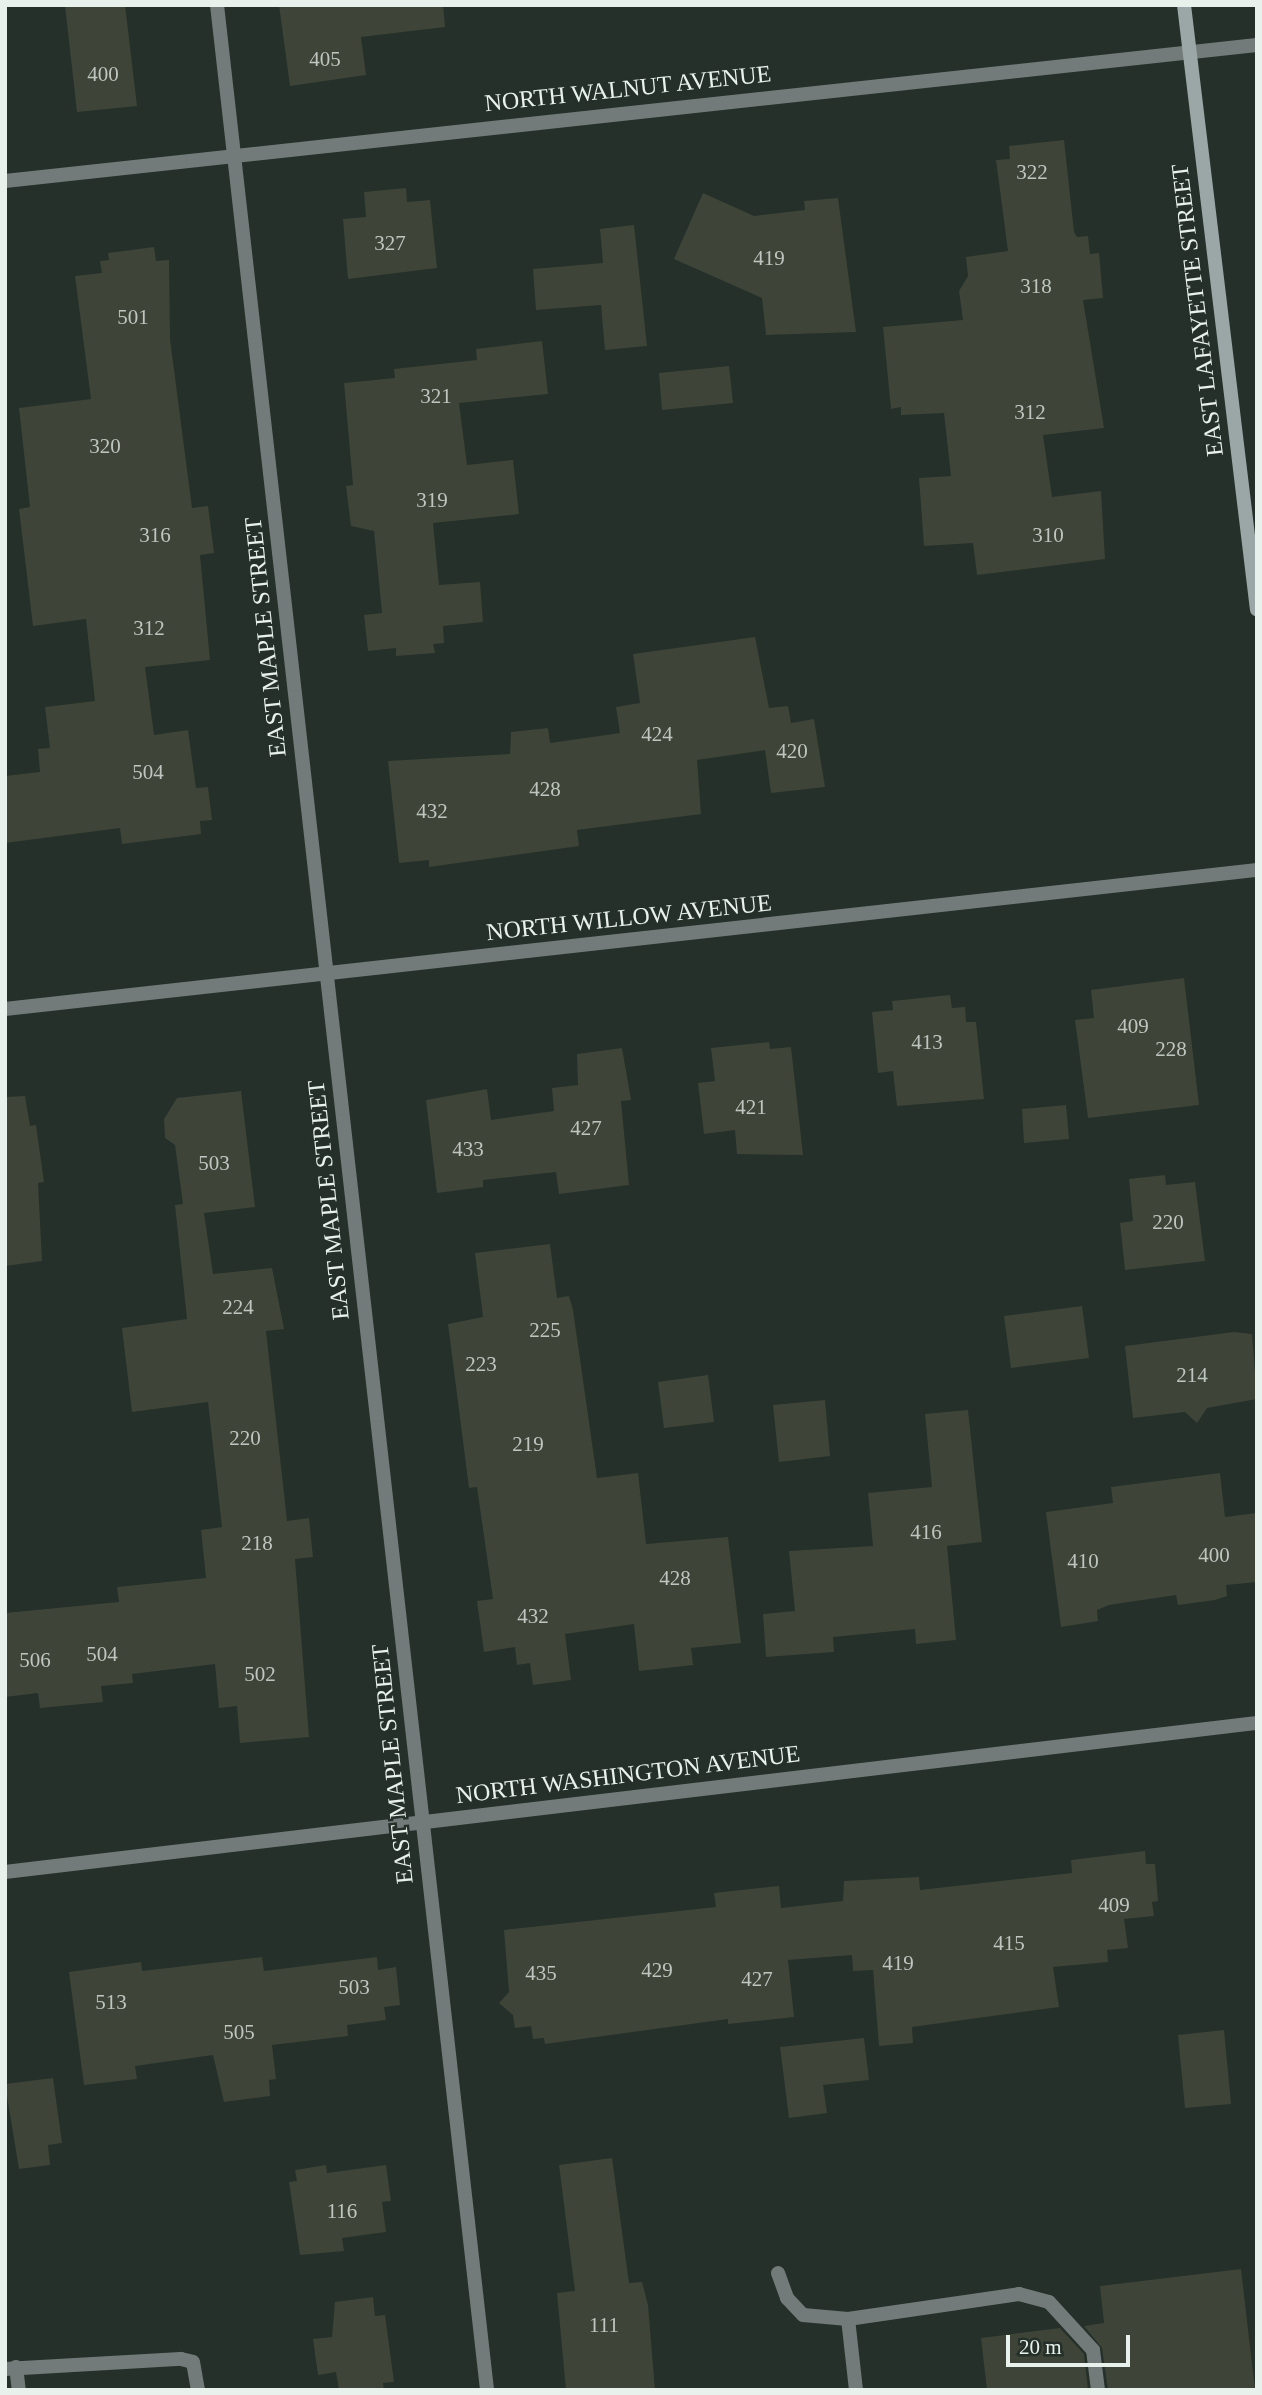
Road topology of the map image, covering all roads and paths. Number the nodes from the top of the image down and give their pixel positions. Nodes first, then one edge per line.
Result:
1 (217, 5) edge
2 (1184, 5) edge
3 (1257, 45) edge
4 (1190, 52) junction
5 (234, 155) junction
6 (5, 181) edge
7 (1257, 610) edge
8 (1257, 870) edge
9 (327, 974) junction
10 (5, 1009) edge
11 (1257, 1723) edge
12 (422, 1822) junction
13 (5, 1872) edge
14 (778, 2273) dead end
15 (848, 2319) junction
16 (11, 2368) edge
17 (19, 2390) edge
18 (198, 2390) edge
19 (487, 2390) edge
20 (856, 2390) edge
21 (1098, 2390) edge

1 - 5 street, EAST MAPLE STREET
2 - 4 main road, EAST LAFAYETTE STREET
3 - 4 street, NORTH WALNUT AVENUE
4 - 5 street, NORTH WALNUT AVENUE
4 - 7 main road, EAST LAFAYETTE STREET
5 - 6 street, NORTH WALNUT AVENUE
5 - 9 street, EAST MAPLE STREET
8 - 9 street, NORTH WILLOW AVENUE
9 - 10 street, NORTH WILLOW AVENUE
9 - 12 street, EAST MAPLE STREET
11 - 12 street, NORTH WASHINGTON AVENUE
12 - 13 street, NORTH WASHINGTON AVENUE
12 - 19 street, EAST MAPLE STREET
14 - 15 street
15 - 20 street
15 - 21 street
16 - 17 street
16 - 18 street

